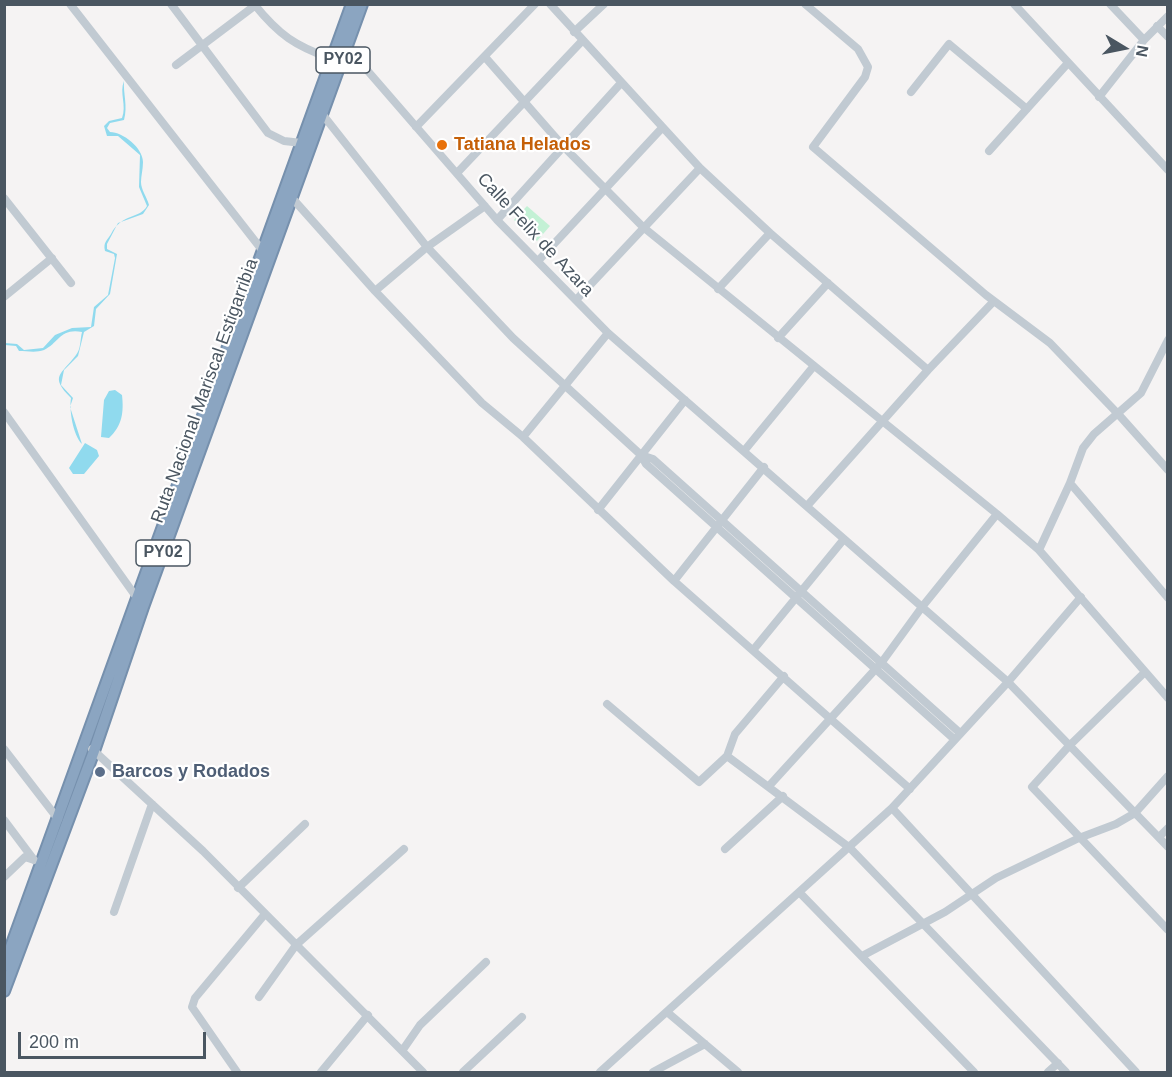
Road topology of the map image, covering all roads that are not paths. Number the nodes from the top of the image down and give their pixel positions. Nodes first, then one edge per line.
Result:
1 (70, 4) edge
2 (171, 4) edge
3 (362, 4) edge
4 (535, 4) edge
5 (550, 4) edge
6 (604, 4) edge
7 (805, 4) edge
8 (1014, 4) edge
9 (1110, 4) edge
10 (255, 5) edge
11 (348, 7) edge
12 (1167, 16) edge
13 (1157, 26) junction
14 (574, 32) junction
15 (1167, 37) edge
16 (1144, 40) junction
17 (582, 42) junction
18 (203, 45) junction
19 (347, 47) junction
20 (485, 57) junction
21 (333, 59) junction
22 (1068, 63) junction
23 (176, 65) dead end
24 (621, 83) junction
25 (911, 92) dead end
26 (1099, 97) junction
27 (524, 102) junction
28 (1027, 109) junction
29 (323, 115) junction
30 (416, 127) junction
31 (662, 128) junction
32 (302, 143) junction
33 (562, 145) junction
34 (989, 151) dead end
35 (700, 168) junction
36 (1167, 170) edge
37 (457, 173) junction
38 (604, 190) junction
39 (4, 198) edge
40 (293, 199) junction
41 (485, 206) junction
42 (497, 220) junction
43 (642, 227) junction
44 (770, 233) junction
45 (427, 247) junction
46 (262, 250) junction
47 (52, 258) junction
48 (538, 261) junction
49 (71, 283) dead end
50 (828, 283) junction
51 (718, 289) junction
52 (375, 291) junction
53 (4, 297) edge
54 (576, 300) junction
55 (994, 301) junction
56 (608, 333) junction
57 (778, 338) junction
58 (1167, 340) edge
59 (813, 367) junction
60 (928, 370) junction
61 (565, 385) junction
62 (685, 400) junction
63 (4, 412) edge
64 (1119, 415) junction
65 (882, 423) junction
66 (523, 437) junction
67 (744, 451) junction
68 (641, 455) junction
69 (764, 467) junction
70 (1167, 470) edge
71 (1070, 483) junction
72 (807, 506) junction
73 (598, 510) junction
74 (997, 514) junction
75 (719, 524) junction
76 (844, 539) junction
77 (1038, 550) junction
78 (674, 581) junction
79 (799, 594) junction
80 (1081, 597) junction
81 (136, 598) junction
82 (1167, 598) edge
83 (922, 607) junction
84 (754, 649) junction
85 (879, 666) junction
86 (1145, 672) junction
87 (784, 676) junction
88 (1008, 682) junction
89 (1167, 698) edge
90 (607, 704) dead end
91 (832, 720) junction
92 (957, 736) junction
93 (1070, 746) junction
94 (90, 748) junction
95 (4, 749) edge
96 (727, 756) junction
97 (1167, 776) edge
98 (769, 786) junction
99 (910, 789) junction
100 (783, 796) junction
101 (152, 804) junction
102 (892, 808) junction
103 (1135, 813) junction
104 (58, 819) junction
105 (4, 820) edge
106 (305, 824) dead end
107 (1167, 828) edge
108 (1159, 837) junction
109 (1079, 838) junction
110 (1167, 847) edge
111 (850, 848) junction
112 (404, 849) dead end
113 (725, 849) dead end
114 (39, 860) junction
115 (4, 877) edge
116 (238, 888) junction
117 (800, 893) junction
118 (971, 894) junction
119 (114, 912) dead end
120 (264, 914) junction
121 (921, 923) junction
122 (1166, 926) edge
123 (297, 945) junction
124 (862, 956) junction
125 (486, 962) dead end
126 (4, 966) edge
127 (4, 991) edge
128 (259, 997) dead end
129 (667, 1012) junction
130 (368, 1015) junction
131 (522, 1017) dead end
132 (705, 1044) junction
133 (402, 1051) junction
134 (1058, 1063) junction
135 (608, 1066) junction
136 (237, 1072) edge
137 (321, 1072) edge
138 (423, 1072) edge
139 (463, 1072) edge
140 (600, 1072) edge
141 (615, 1072) edge
142 (653, 1072) edge
143 (738, 1072) edge
144 (974, 1072) edge
145 (1048, 1072) edge
146 (1066, 1072) edge
147 (1136, 1072) edge

1 - 46 street
2 - 18 street
3 - 19 highway, Ruta Nacional Mariscal Estigarribia / PY02
4 - 20 street
5 - 14 street
6 - 14 street
7 - 55 street
8 - 22 street
9 - 16 street
10 - 18 street
10 - 21 street
11 - 21 highway, Ruta Nacional Mariscal Estigarribia / PY02
12 - 13 street
13 - 15 street
13 - 16 street
14 - 17 street
16 - 26 street
17 - 24 street
17 - 27 street
18 - 23 street
18 - 32 street
19 - 29 highway, Ruta Nacional Mariscal Estigarribia / PY02
19 - 30 street, Calle Felix de Azara
20 - 27 street
20 - 30 street
21 - 32 highway, Ruta Nacional Mariscal Estigarribia / PY02
22 - 26 street
22 - 28 street
24 - 31 street
24 - 33 street
25 - 28 street
26 - 36 street
27 - 33 street
27 - 37 street
28 - 34 street
29 - 40 highway, Ruta Nacional Mariscal Estigarribia / PY02
29 - 45 street
30 - 37 street, Calle Felix de Azara
31 - 35 street
31 - 38 street
32 - 46 highway, Ruta Nacional Mariscal Estigarribia / PY02
33 - 38 street
33 - 42 street
35 - 43 street
35 - 44 street
37 - 41 street, Calle Felix de Azara
38 - 43 street
38 - 48 street
39 - 47 street
40 - 52 street
40 - 94 highway, Ruta Nacional Mariscal Estigarribia / PY02
41 - 42 street, Calle Felix de Azara
41 - 45 street
42 - 48 street, Calle Felix de Azara
43 - 51 street
43 - 54 street
44 - 50 street
44 - 51 street
45 - 52 street
45 - 61 street
46 - 81 highway, Ruta Nacional Mariscal Estigarribia / PY02
47 - 49 street
47 - 53 street
48 - 54 street, Calle Felix de Azara
50 - 57 street
50 - 60 street
51 - 57 street
52 - 66 street
54 - 56 street, Calle Felix de Azara
55 - 60 street
55 - 64 street
56 - 61 street
56 - 62 street, Calle Felix de Azara
57 - 59 street
58 - 64 street
59 - 65 street
59 - 67 street
60 - 65 street
61 - 66 street
61 - 68 street
62 - 67 street, Calle Felix de Azara
62 - 68 street
63 - 81 street
64 - 70 street
64 - 71 street
65 - 72 street
65 - 74 street
66 - 73 street
67 - 69 street, Calle Felix de Azara
68 - 73 street
68 - 75 street
69 - 72 street, Calle Felix de Azara
69 - 75 street
71 - 77 street
71 - 82 street
72 - 76 street, Calle Felix de Azara
73 - 78 street
74 - 77 street
74 - 83 street
75 - 78 street
75 - 79 street
76 - 79 street
76 - 83 street, Calle Felix de Azara
77 - 80 street
78 - 84 street
79 - 84 street
79 - 85 street
80 - 86 street
80 - 88 street
81 - 94 highway, Ruta Nacional Mariscal Estigarribia / PY02
83 - 85 street
83 - 88 street, Calle Felix de Azara
84 - 87 street
85 - 91 street
85 - 92 street
86 - 89 street
86 - 93 street
87 - 91 street
87 - 96 street
88 - 92 street
88 - 93 street, Calle Felix de Azara
90 - 96 street
91 - 98 street
91 - 99 street
92 - 99 street
93 - 103 street, Calle Felix de Azara
93 - 109 street
94 - 101 street
94 - 104 highway, Ruta Nacional Mariscal Estigarribia / PY02
94 - 127 highway, Ruta Nacional Mariscal Estigarribia / PY02
95 - 104 street
96 - 98 street
97 - 103 street
98 - 100 street
99 - 102 street
100 - 111 street
100 - 113 street
101 - 116 street
101 - 119 street
102 - 111 street
102 - 118 street
103 - 108 street, Calle Felix de Azara
103 - 109 street
104 - 114 highway, Ruta Nacional Mariscal Estigarribia / PY02
105 - 114 street
106 - 116 street
107 - 108 street
108 - 110 street, Calle Felix de Azara
109 - 118 street
109 - 122 street
111 - 117 street
111 - 121 street
112 - 123 street
114 - 115 street
114 - 126 highway, Ruta Nacional Mariscal Estigarribia / PY02
116 - 120 street
117 - 124 street
117 - 129 street
118 - 121 street
118 - 147 street
120 - 123 street
120 - 136 street
121 - 124 street
121 - 134 street
123 - 128 street
123 - 130 street
124 - 144 street
125 - 133 street
129 - 132 street
129 - 135 street
130 - 133 street
130 - 137 street
131 - 139 street
132 - 142 street
132 - 143 street
133 - 138 street
134 - 145 street
134 - 146 street
135 - 140 street
135 - 141 street

